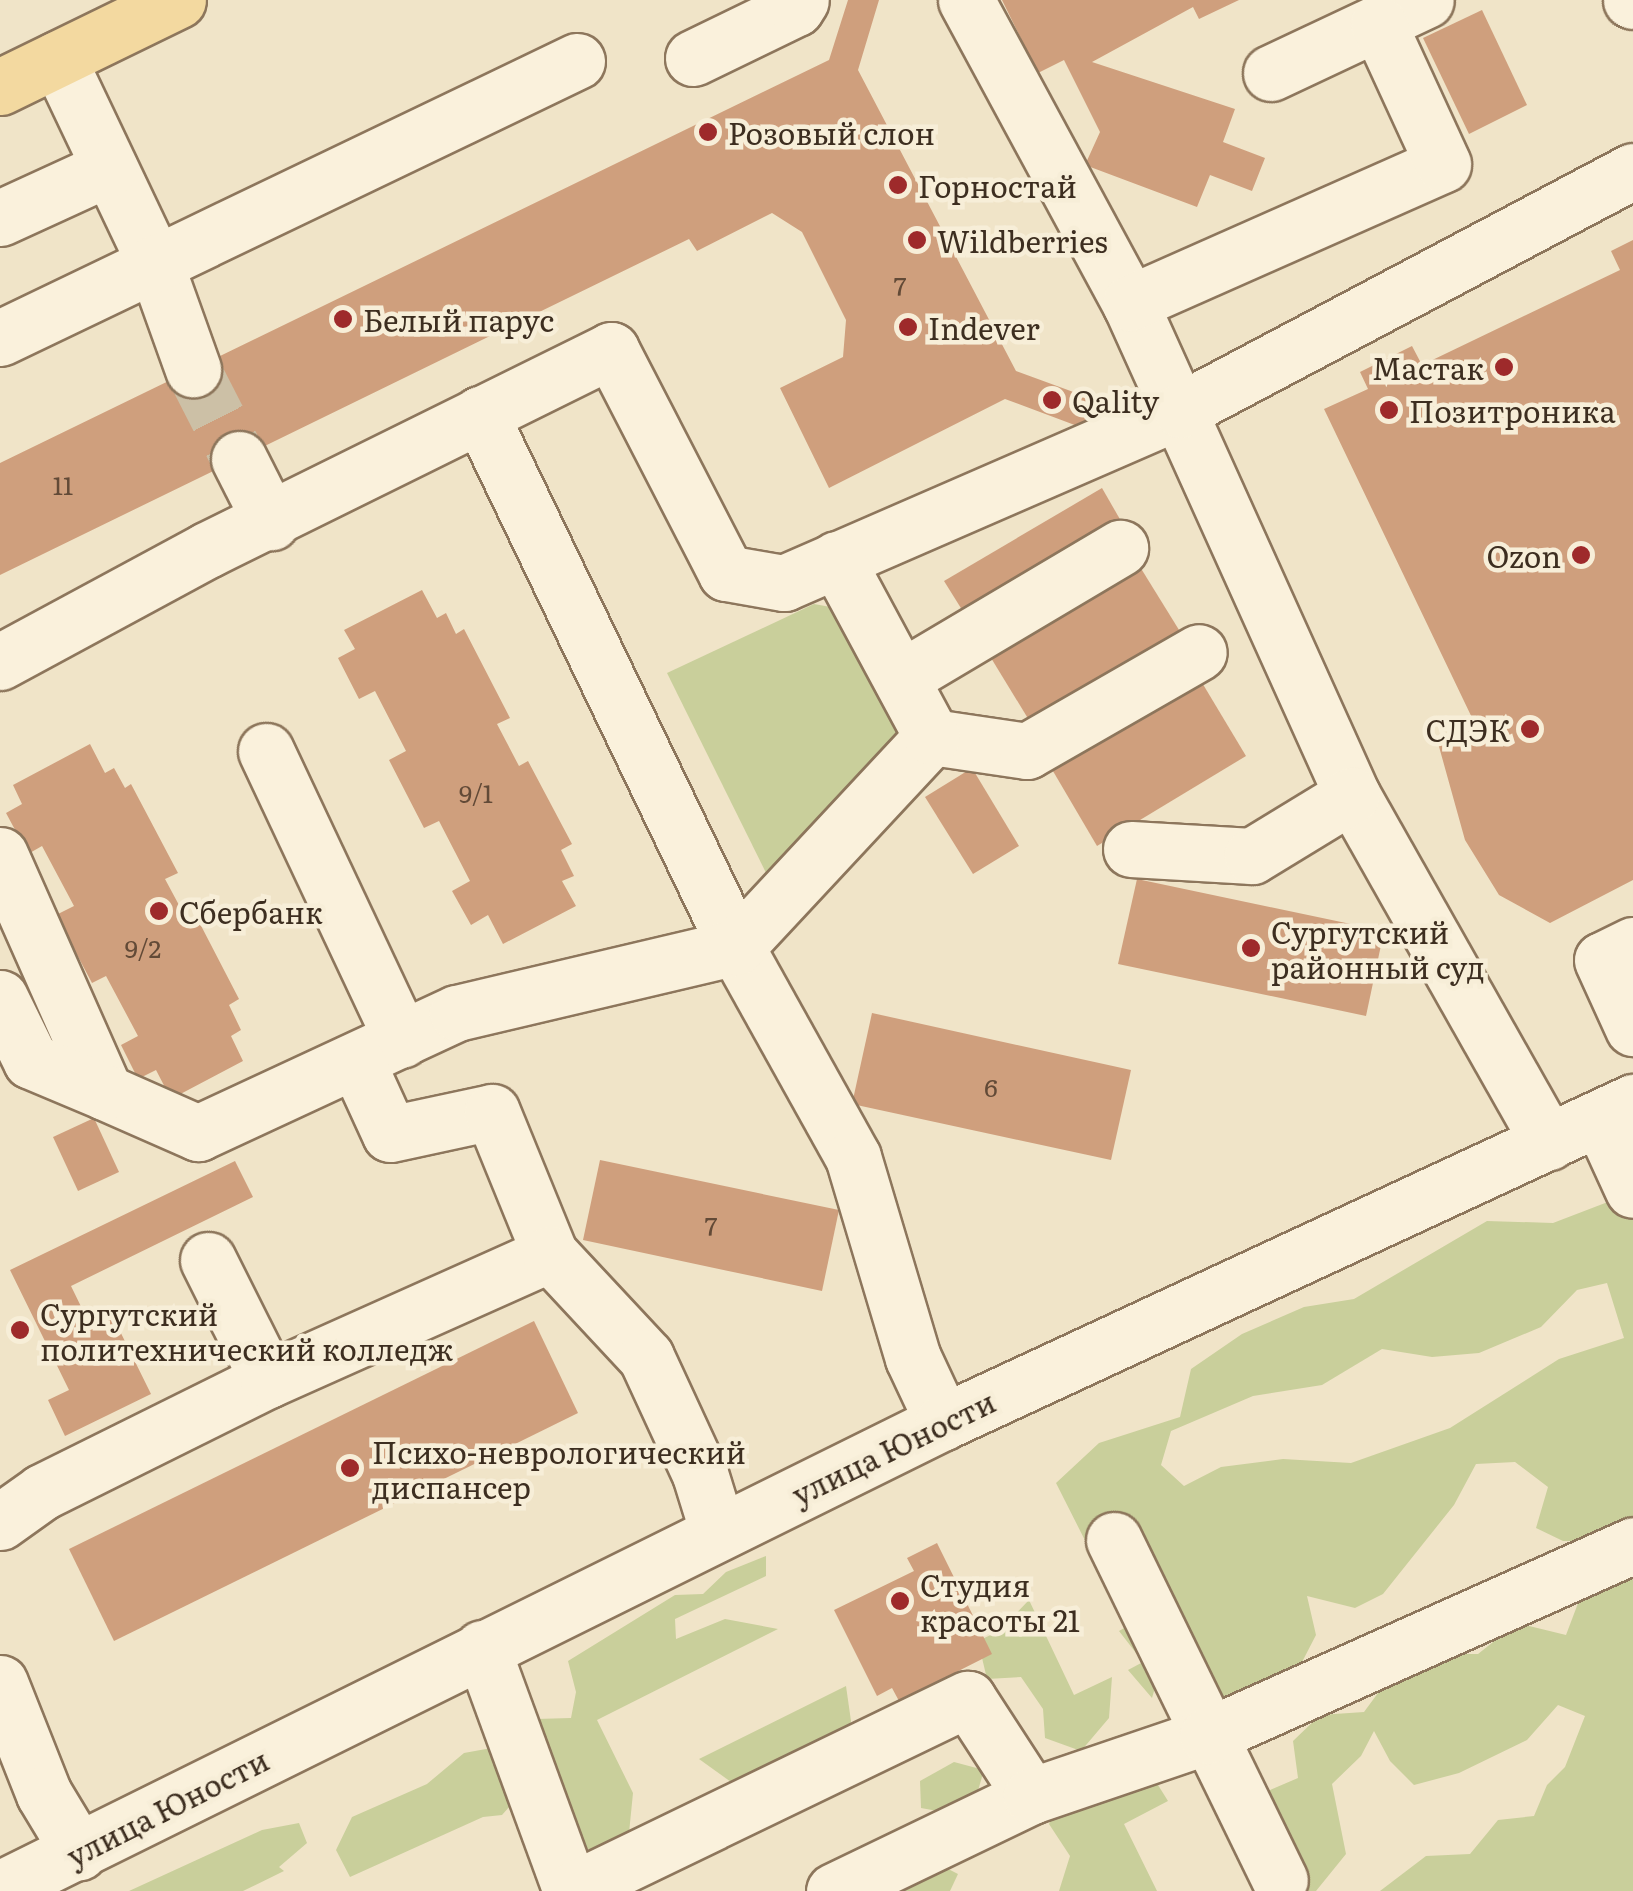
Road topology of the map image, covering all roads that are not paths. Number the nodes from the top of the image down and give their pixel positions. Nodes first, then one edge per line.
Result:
1 (178, 0) edge
2 (800, 0) edge
3 (966, 0) edge
4 (1426, 0) edge
5 (1378, 23) junction
6 (693, 58) dead end
7 (58, 59) junction
8 (578, 61) dead end
9 (1271, 73) dead end
10 (0, 87) edge
11 (109, 168) junction
12 (1633, 170) edge
13 (0, 218) edge
14 (155, 263) junction
15 (1130, 303) junction
16 (0, 338) edge
17 (193, 369) tunnel mouth
18 (1181, 410) junction
19 (480, 414) junction
20 (239, 459) tunnel mouth
21 (271, 522) junction
22 (1120, 548) dead end
23 (836, 559) junction
24 (1200, 652) dead end
25 (0, 662) edge
26 (901, 678) junction
27 (932, 738) junction
28 (266, 751) dead end
29 (1352, 795) junction
30 (1131, 849) dead end
31 (0, 855) edge
32 (1633, 945) edge
33 (736, 946) junction
34 (0, 998) edge
35 (1633, 1028) edge
36 (379, 1051) junction
37 (105, 1092) junction
38 (1616, 1110) edge
39 (1548, 1142) junction
40 (1633, 1190) edge
41 (550, 1254) junction
42 (208, 1260) dead end
43 (268, 1380) junction
44 (943, 1422) junction
45 (0, 1522) edge
46 (718, 1532) junction
47 (1114, 1540) dead end
48 (1633, 1545) edge
49 (482, 1648) junction
50 (0, 1684) edge
51 (1207, 1736) junction
52 (1031, 1796) junction
53 (79, 1852) junction
54 (1280, 1880) dead end
55 (0, 1889) edge
56 (570, 1891) edge
57 (834, 1891) edge

1 - 7 main road
2 - 6 street
3 - 15 street
4 - 5 street
5 - 9 street
5 - 15 street
7 - 10 main road
7 - 11 street
8 - 14 street
11 - 13 street
11 - 14 street
12 - 18 street
14 - 16 street
14 - 17 street
15 - 18 street
18 - 23 street
18 - 29 street
19 - 21 street
19 - 23 street
19 - 33 street
20 - 21 street
21 - 25 street
22 - 26 street
23 - 26 street
24 - 27 street
26 - 27 street
27 - 33 street
28 - 36 street
29 - 30 street
29 - 39 street
31 - 37 street
32 - 35 street
33 - 36 street
33 - 44 street
34 - 37 street
36 - 37 street
36 - 41 street
38 - 39 street, улица Юности
38 - 40 street
39 - 44 street, улица Юности
41 - 43 street
41 - 46 street
42 - 43 street
43 - 45 street
44 - 46 street, улица Юности
46 - 49 street, улица Юности
47 - 51 street
48 - 51 street
49 - 53 street, улица Юности
49 - 56 street
50 - 53 street
51 - 52 street
51 - 54 street
52 - 56 street
52 - 57 street
53 - 55 street, улица Юности

